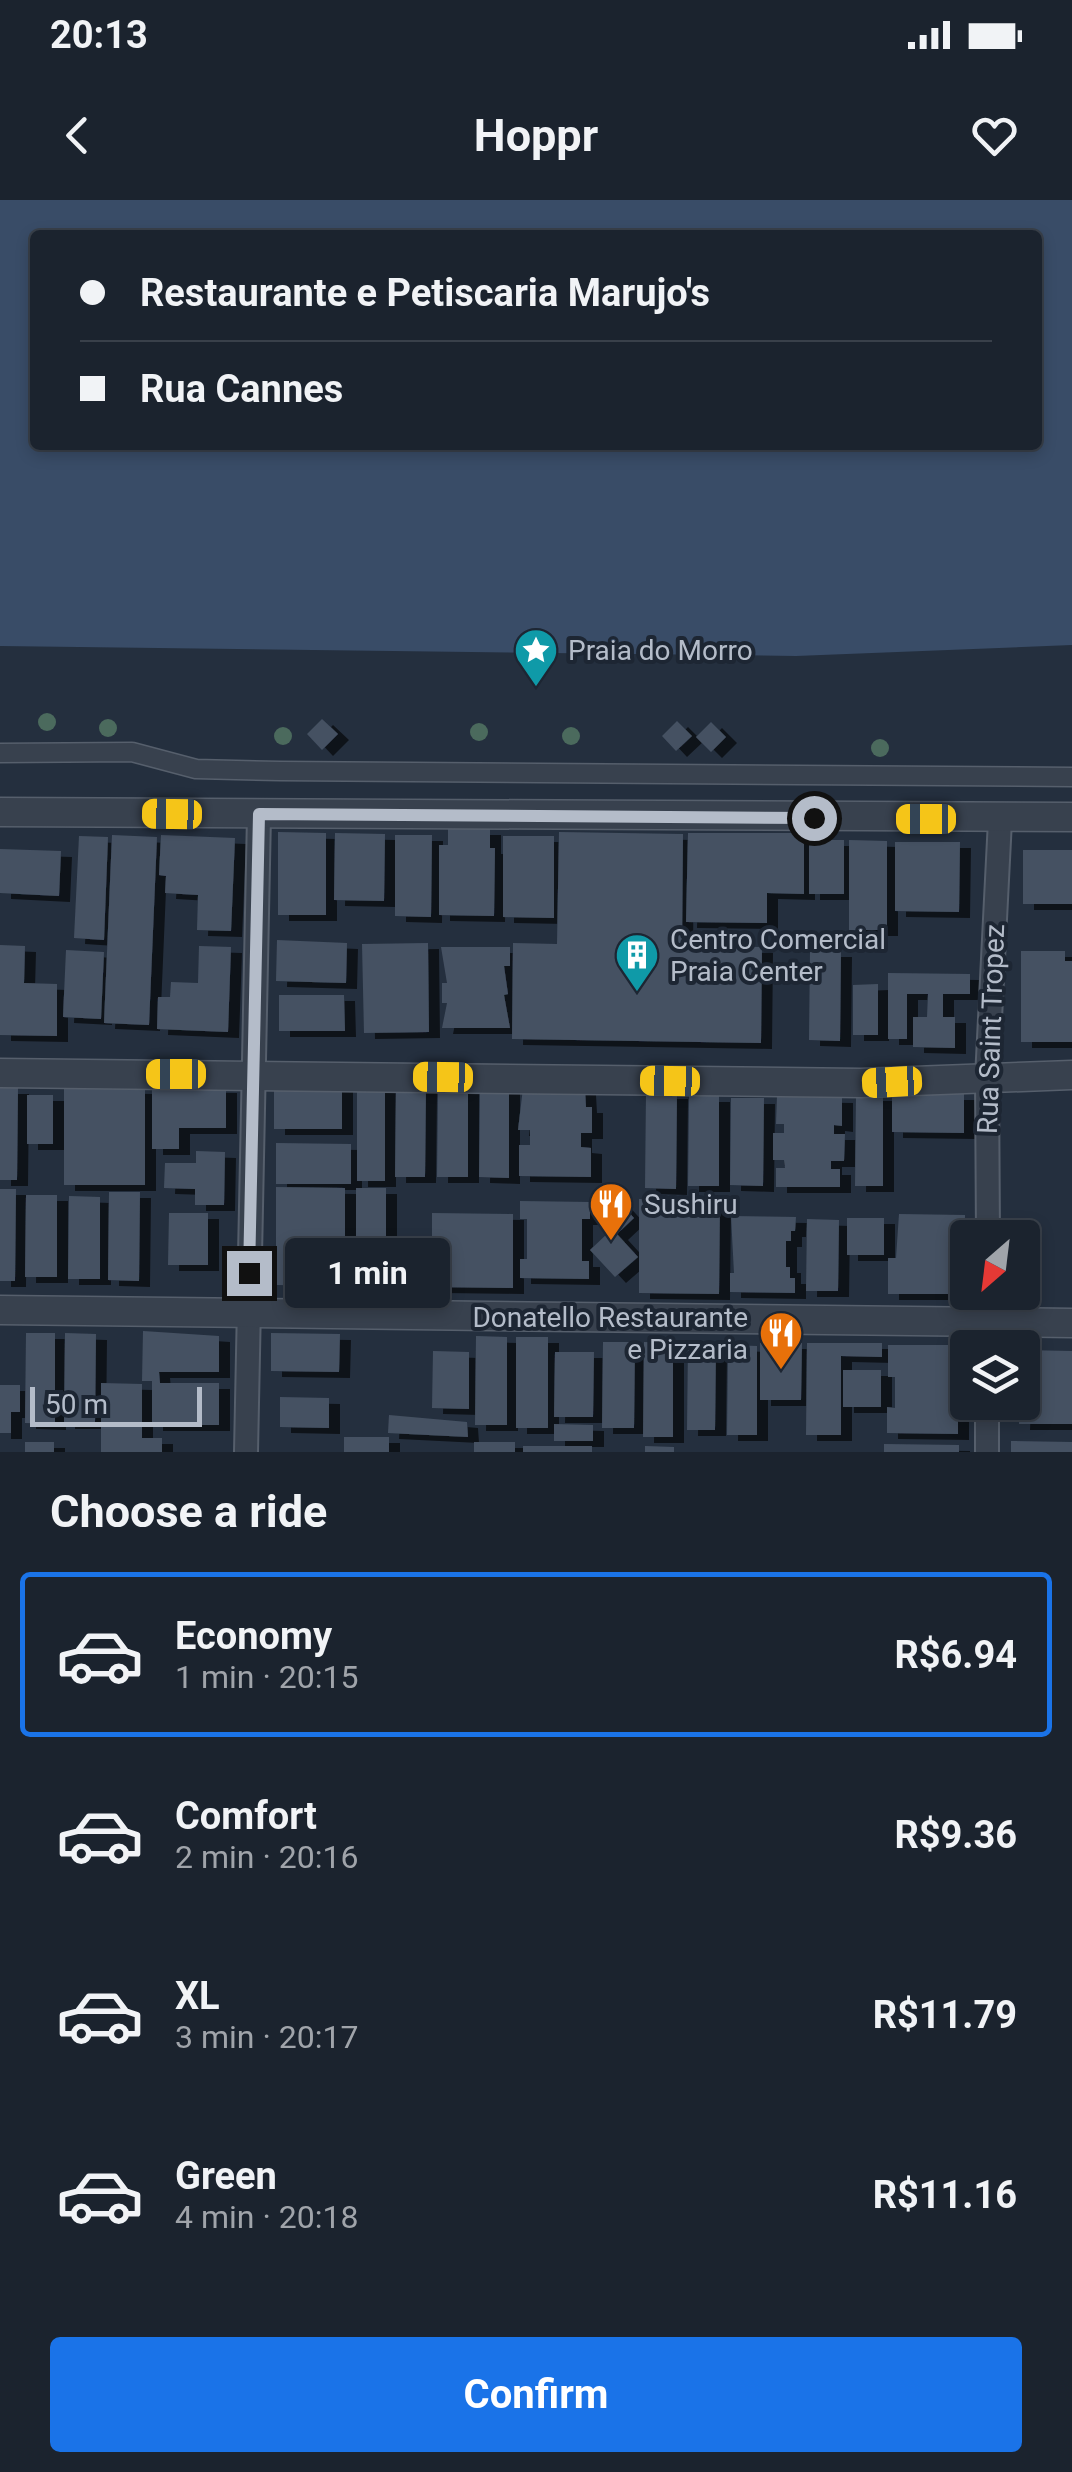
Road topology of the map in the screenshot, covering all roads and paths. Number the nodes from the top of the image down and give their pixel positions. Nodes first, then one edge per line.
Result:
1 (0, 753) edge
2 (1072, 777) edge
3 (0, 812) edge
4 (259, 814) junction
5 (1072, 817) edge
6 (1000, 820) junction
7 (0, 1073) edge
8 (254, 1074) junction
9 (1072, 1075) edge
10 (987, 1078) junction
11 (988, 1220) edge
12 (0, 1310) edge
13 (248, 1313) junction
14 (1072, 1323) edge
15 (1023, 1330) edge
16 (950, 1334) edge
17 (987, 1420) edge
18 (246, 1452) edge
19 (986, 1452) edge

1 - 2 street
3 - 4 street
4 - 6 street
4 - 8 street
5 - 6 street
6 - 10 street, Rua Saint Tropez
7 - 8 street
8 - 10 street
8 - 13 street
9 - 10 street
10 - 11 street, Rua Saint Tropez
12 - 13 street
13 - 16 street
13 - 18 street
14 - 15 street
17 - 19 street

